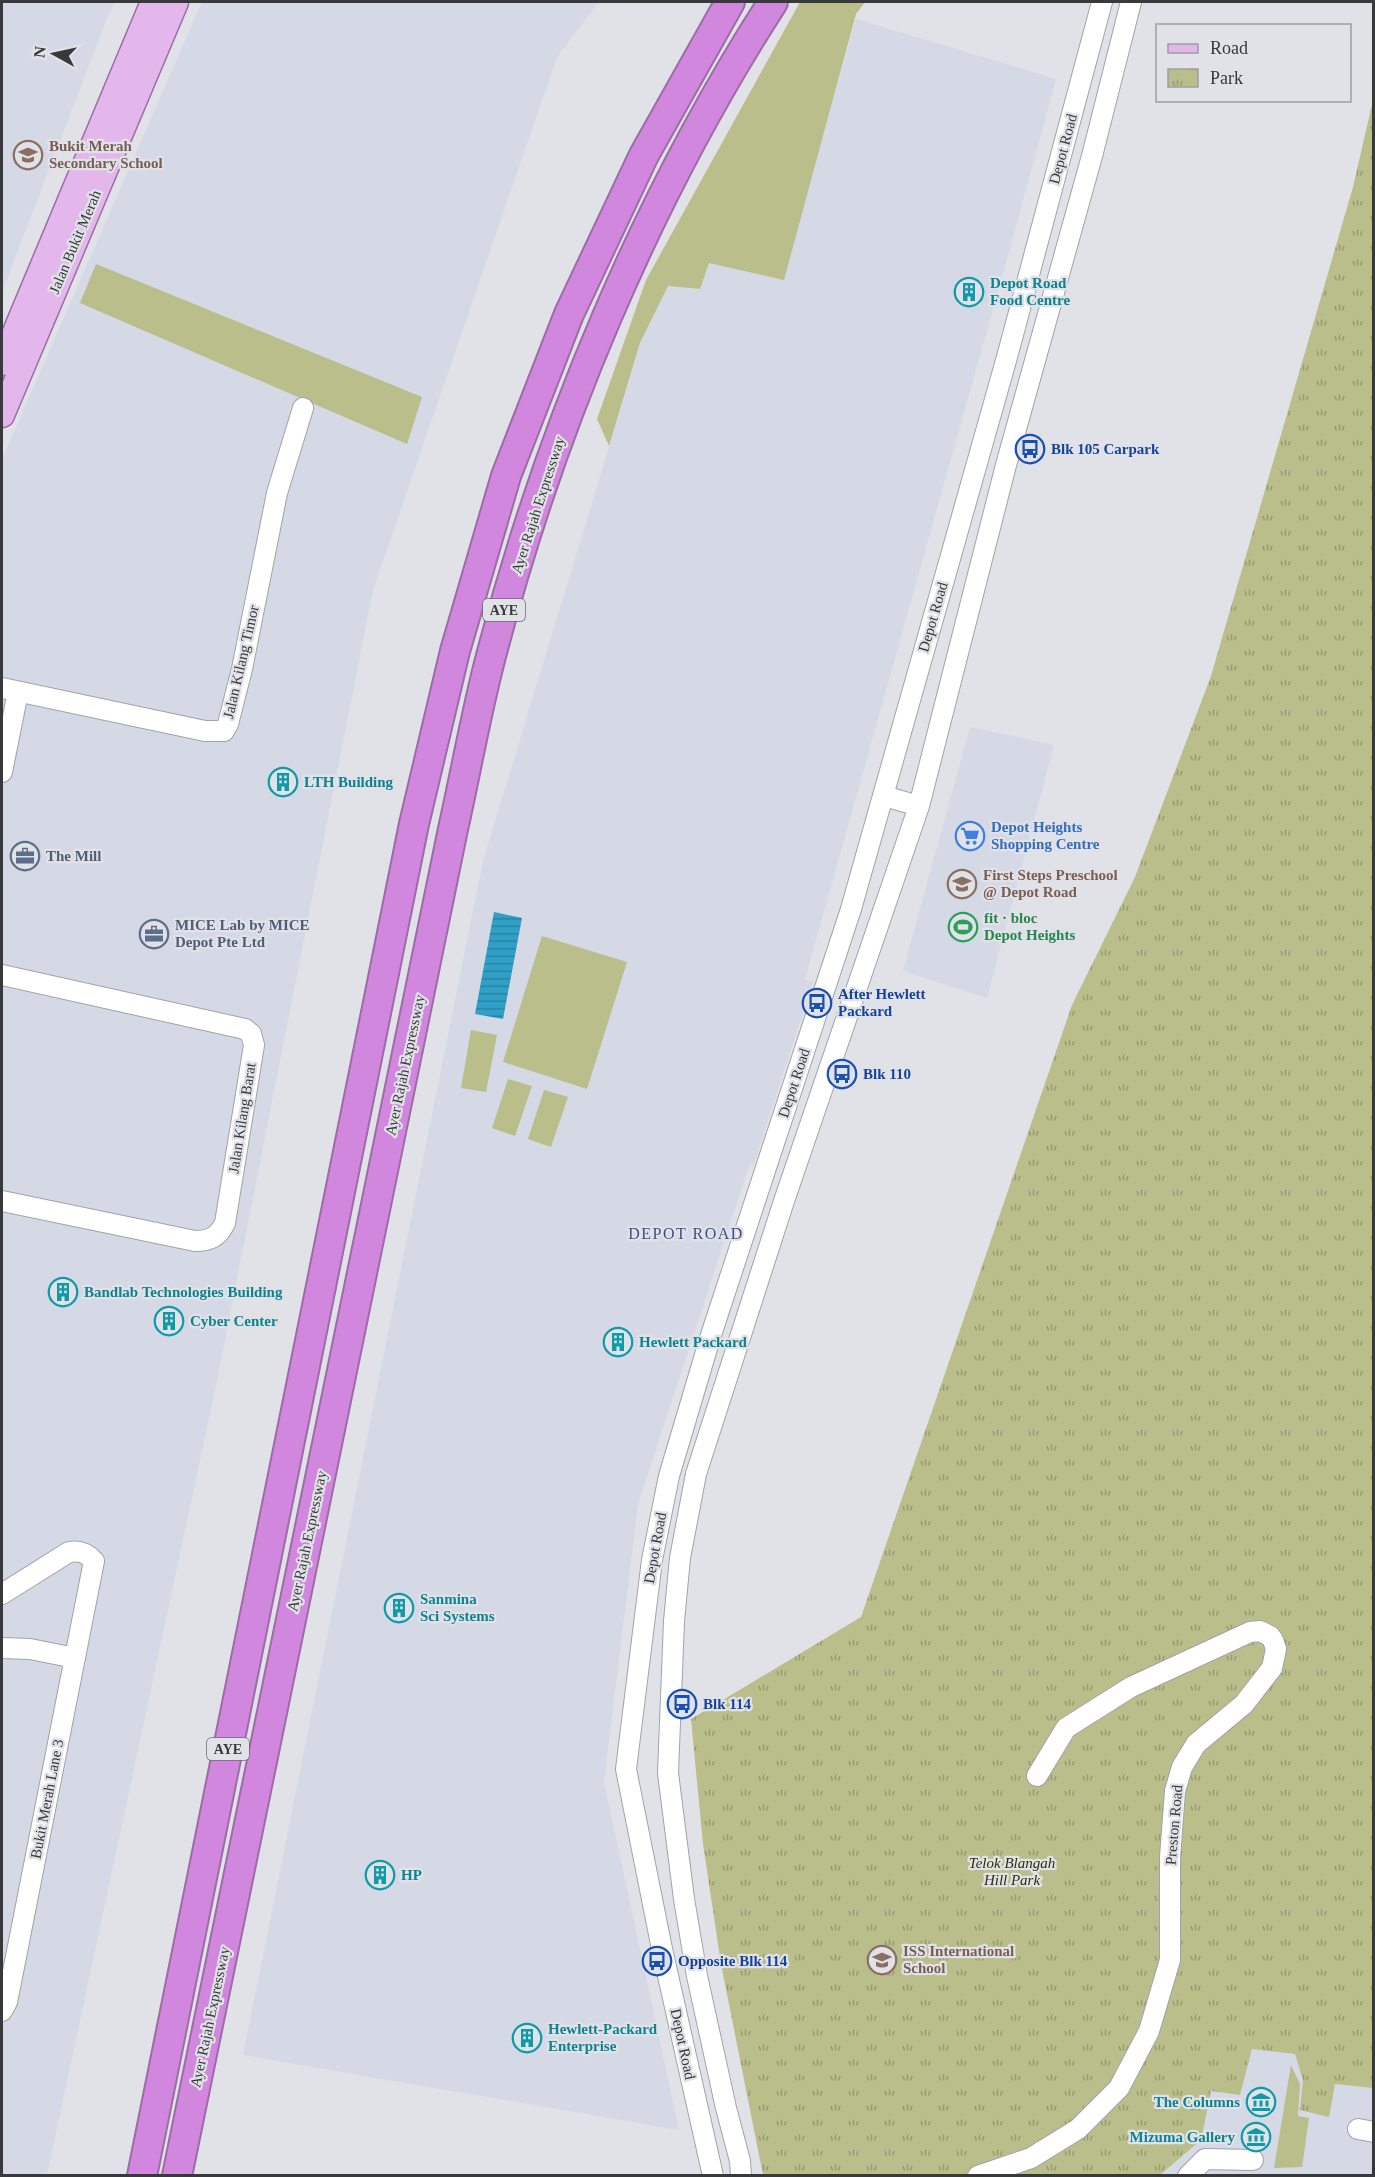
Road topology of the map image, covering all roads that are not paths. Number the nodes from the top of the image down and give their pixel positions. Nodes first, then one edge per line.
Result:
1 (153, 2) edge
2 (176, 2) edge
3 (730, 2) edge
4 (773, 2) edge
5 (1102, 2) edge
6 (1131, 2) edge
7 (2, 363) edge
8 (303, 408) dead end
9 (2, 415) edge
10 (10, 690) edge
11 (2, 771) edge
12 (884, 796) junction
13 (919, 806) junction
14 (2, 975) edge
15 (2, 1201) edge
16 (2, 1594) edge
17 (2, 1648) edge
18 (75, 1658) junction
19 (1037, 1776) dead end
20 (2, 2011) edge
21 (1253, 2160) dead end
22 (142, 2175) edge
23 (177, 2175) edge
24 (713, 2175) edge
25 (741, 2175) edge
26 (978, 2175) edge
27 (1188, 2175) edge

1 - 7 main road, Jalan Bukit Merah
2 - 9 main road, Jalan Bukit Merah
3 - 22 highway, AYE
4 - 23 highway, Ayer Rajah Expressway / AYE
5 - 12 street, Depot Road
6 - 13 street, Depot Road
8 - 10 street, Jalan Kilang Timor
10 - 11 street
12 - 13 street
12 - 24 street, Depot Road
13 - 25 street, Depot Road
14 - 15 street, Jalan Kilang Barat
16 - 18 street, Bukit Merah Lane 3
17 - 18 street
18 - 20 street, Bukit Merah Lane 3
19 - 26 street, Preston Road
21 - 27 street

